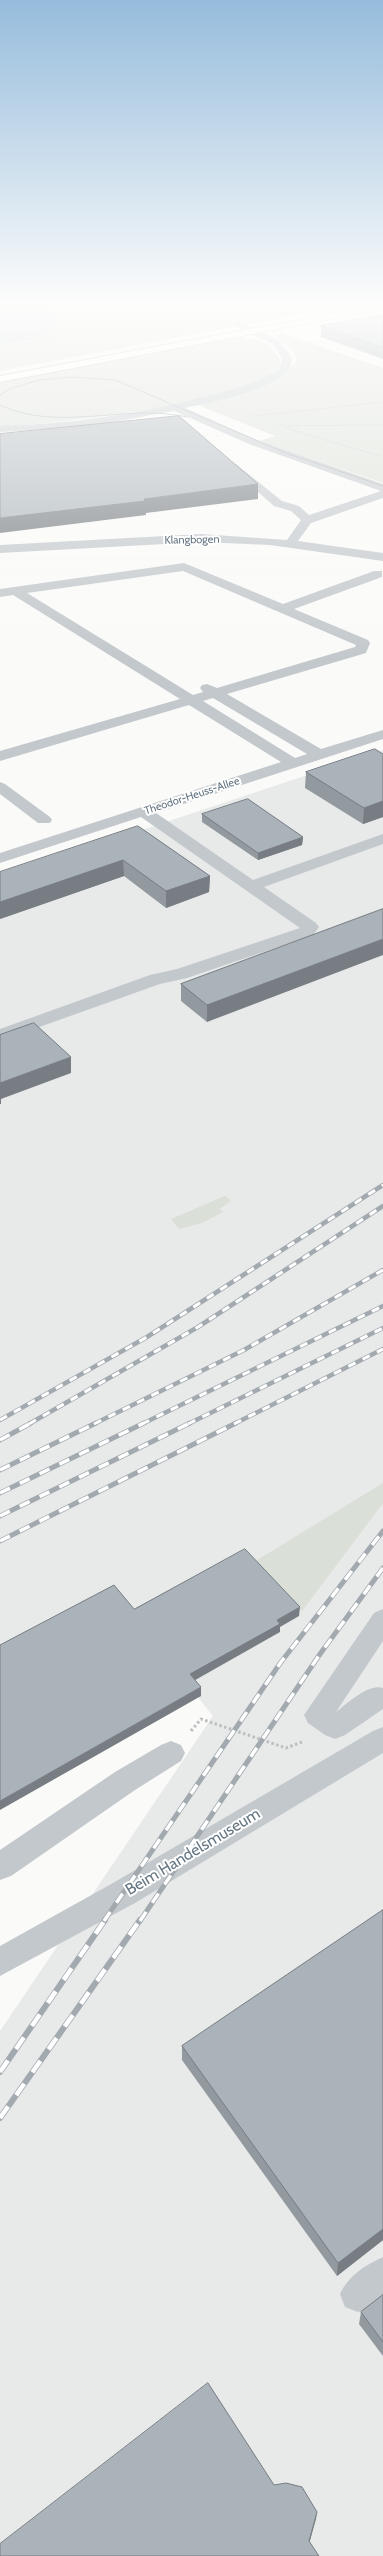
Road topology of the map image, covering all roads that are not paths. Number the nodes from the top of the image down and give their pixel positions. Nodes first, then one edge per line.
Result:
1 (73, 423) edge
2 (207, 423) edge
3 (0, 430) edge
4 (227, 460) edge
5 (383, 488) edge
6 (383, 494) edge
7 (307, 520) junction
8 (291, 543) junction
9 (1, 549) edge
10 (383, 557) edge
11 (378, 574) dead end
12 (15, 590) junction
13 (0, 593) edge
14 (282, 609) junction
15 (161, 680) junction
16 (215, 692) junction
17 (191, 700) junction
18 (383, 734) edge
19 (350, 745) junction
20 (320, 755) junction
21 (0, 756) edge
22 (370, 757) edge
23 (294, 764) junction
24 (0, 787) edge
25 (144, 812) junction
26 (44, 820) dead end
27 (383, 839) edge
28 (0, 858) edge
29 (252, 886) junction
30 (0, 1035) edge
31 (383, 1620) edge
32 (381, 1695) edge
33 (383, 1739) edge
34 (171, 1753) road end
35 (0, 1867) edge
36 (0, 1962) edge

1 - 3 street
2 - 5 street
4 - 7 street
6 - 7 street
7 - 8 street
8 - 9 street, Klangbogen
8 - 10 street, Klangbogen
11 - 14 street
12 - 13 street
12 - 14 street
12 - 15 street
14 - 16 street
15 - 16 street
15 - 17 street
16 - 17 street
16 - 20 street
17 - 21 street
17 - 23 street
18 - 19 street, Theodor-Heuss-Allee
19 - 20 street, Theodor-Heuss-Allee
19 - 22 street
20 - 23 street, Theodor-Heuss-Allee
23 - 25 street, Theodor-Heuss-Allee
24 - 26 street
25 - 28 street, Theodor-Heuss-Allee
25 - 29 street
27 - 29 street
29 - 30 street
31 - 32 street
33 - 36 street, Beim Handelsmuseum
34 - 35 street

